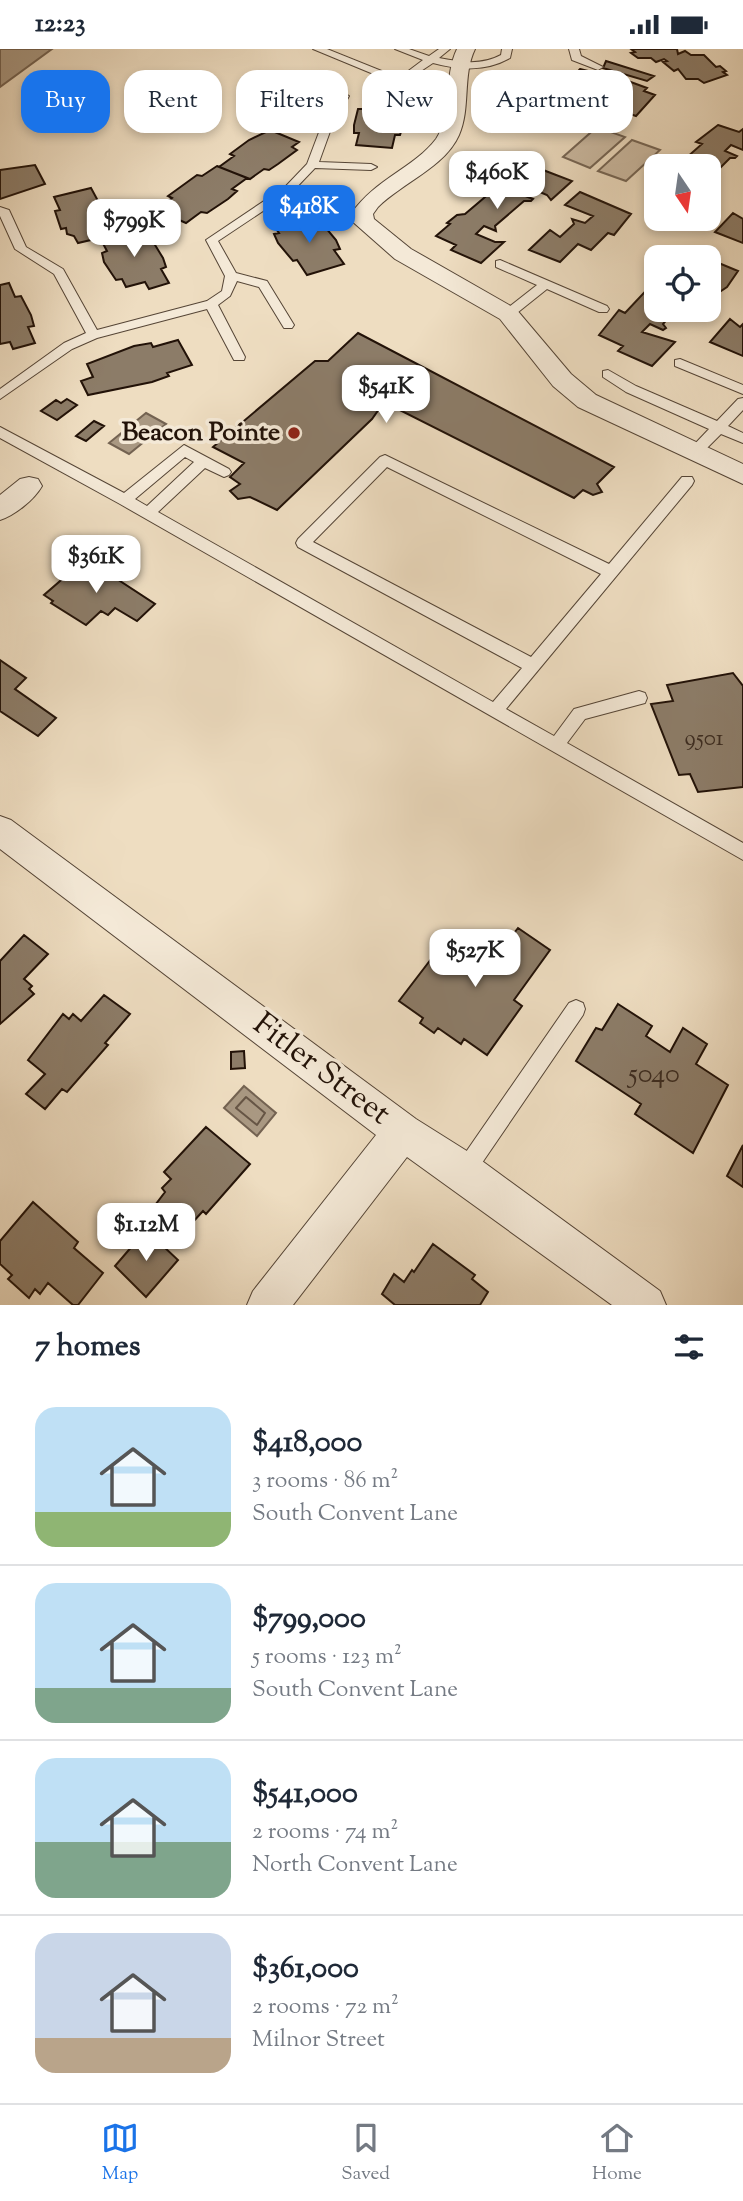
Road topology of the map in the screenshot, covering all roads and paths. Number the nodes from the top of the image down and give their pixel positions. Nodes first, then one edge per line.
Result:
1 (318, 49) edge
2 (400, 49) edge
3 (445, 49) edge
4 (507, 49) edge
5 (574, 49) edge
6 (464, 57) edge
7 (429, 61) junction
8 (598, 67) dead end
9 (324, 133) edge
10 (312, 165) junction
11 (371, 167) dead end
12 (0, 211) edge
13 (500, 264) dead end
14 (231, 276) junction
15 (546, 284) junction
16 (211, 304) junction
17 (603, 309) dead end
18 (508, 314) junction
19 (288, 325) dead end
20 (93, 335) junction
21 (239, 357) dead end
22 (680, 363) dead end
23 (608, 374) dead end
24 (743, 390) edge
25 (0, 395) edge
26 (743, 402) edge
27 (718, 427) junction
28 (0, 432) edge
29 (743, 438) edge
30 (694, 453) junction
31 (204, 461) junction
32 (224, 473) dead end
33 (743, 475) edge
34 (687, 481) dead end
35 (29, 486) dead end
36 (125, 500) junction
37 (0, 510) edge
38 (148, 513) junction
39 (611, 572) junction
40 (533, 666) junction
41 (639, 698) dead end
42 (495, 711) junction
43 (556, 745) junction
44 (0, 829) edge
45 (743, 852) edge
46 (576, 1009) dead end
47 (403, 1132) junction
48 (464, 1172) junction
49 (267, 1305) edge
50 (646, 1305) edge

1 - 7 lane
2 - 7 lane
3 - 7 lane
4 - 6 lane
5 - 8 lane
6 - 7 lane
6 - 18 street
9 - 10 lane
10 - 11 lane
10 - 14 lane
12 - 20 lane
13 - 15 lane
14 - 16 lane
14 - 19 lane
15 - 17 lane
15 - 18 lane
16 - 20 lane
16 - 21 lane
18 - 30 street
20 - 25 lane
22 - 24 lane
23 - 27 lane
26 - 27 lane
27 - 29 lane
27 - 30 lane
28 - 36 lane
30 - 33 street
31 - 32 lane
31 - 36 lane
31 - 38 lane
34 - 39 lane
35 - 37 street
36 - 38 lane
38 - 42 lane
39 - 40 lane
39 - 40 lane
40 - 42 lane
41 - 43 lane
42 - 43 lane
43 - 45 lane
44 - 47 street, Fitler Street
46 - 48 lane
47 - 48 street, Fitler Street
47 - 49 street
48 - 50 street, Fitler Street

